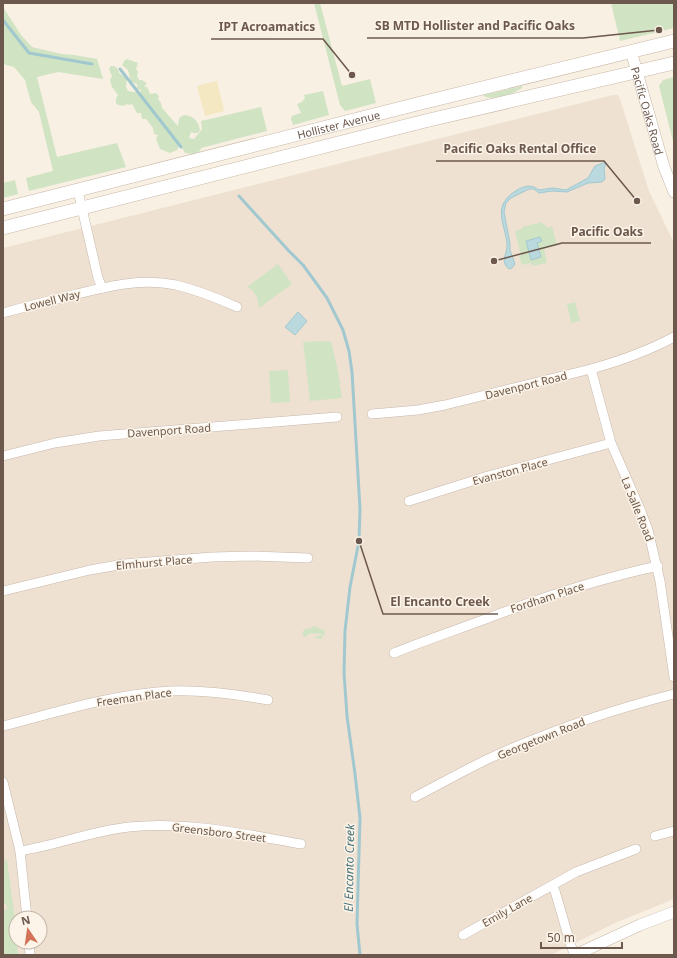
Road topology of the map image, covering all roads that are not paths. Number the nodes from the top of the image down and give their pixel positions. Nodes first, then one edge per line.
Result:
1 (674, 41) edge
2 (631, 52) junction
3 (674, 63) edge
4 (636, 72) junction
5 (78, 191) junction
6 (674, 192) edge
7 (82, 208) junction
8 (3, 209) edge
9 (3, 228) edge
10 (102, 288) junction
11 (236, 307) dead end
12 (3, 313) edge
13 (674, 337) edge
14 (591, 369) junction
15 (372, 414) dead end
16 (337, 417) dead end
17 (611, 443) junction
18 (3, 456) edge
19 (409, 501) dead end
20 (308, 558) dead end
21 (658, 566) junction
22 (3, 591) edge
23 (394, 653) dead end
24 (674, 677) edge
25 (674, 694) edge
26 (268, 700) dead end
27 (3, 726) edge
28 (3, 782) edge
29 (415, 797) dead end
30 (674, 831) edge
31 (655, 836) dead end
32 (301, 844) dead end
33 (636, 849) dead end
34 (20, 851) junction
35 (552, 886) junction
36 (26, 910) edge
37 (674, 912) edge
38 (463, 935) dead end
39 (575, 955) edge

1 - 2 main road, Hollister Avenue
2 - 4 street, Pacific Oaks Road
2 - 5 main road, Hollister Avenue
3 - 4 main road, Hollister Avenue
4 - 6 street, Pacific Oaks Road
4 - 7 main road, Hollister Avenue
5 - 7 street
5 - 8 main road, Hollister Avenue
7 - 9 main road, Hollister Avenue
7 - 10 street
10 - 11 street, Lowell Way
10 - 12 street, Lowell Way
13 - 14 street, Davenport Road
14 - 15 street, Davenport Road
14 - 17 street, La Salle Road
16 - 18 street, Davenport Road
17 - 19 street, Evanston Place
17 - 21 street, La Salle Road
20 - 22 street, Elmhurst Place
21 - 23 street, Fordham Place
21 - 24 street, La Salle Road
25 - 29 street, Georgetown Road
26 - 27 street, Freeman Place
28 - 34 street
30 - 31 street
32 - 34 street, Greensboro Street
33 - 35 street, Emily Lane
34 - 36 street
35 - 38 street, Emily Lane
35 - 39 street
37 - 39 street

